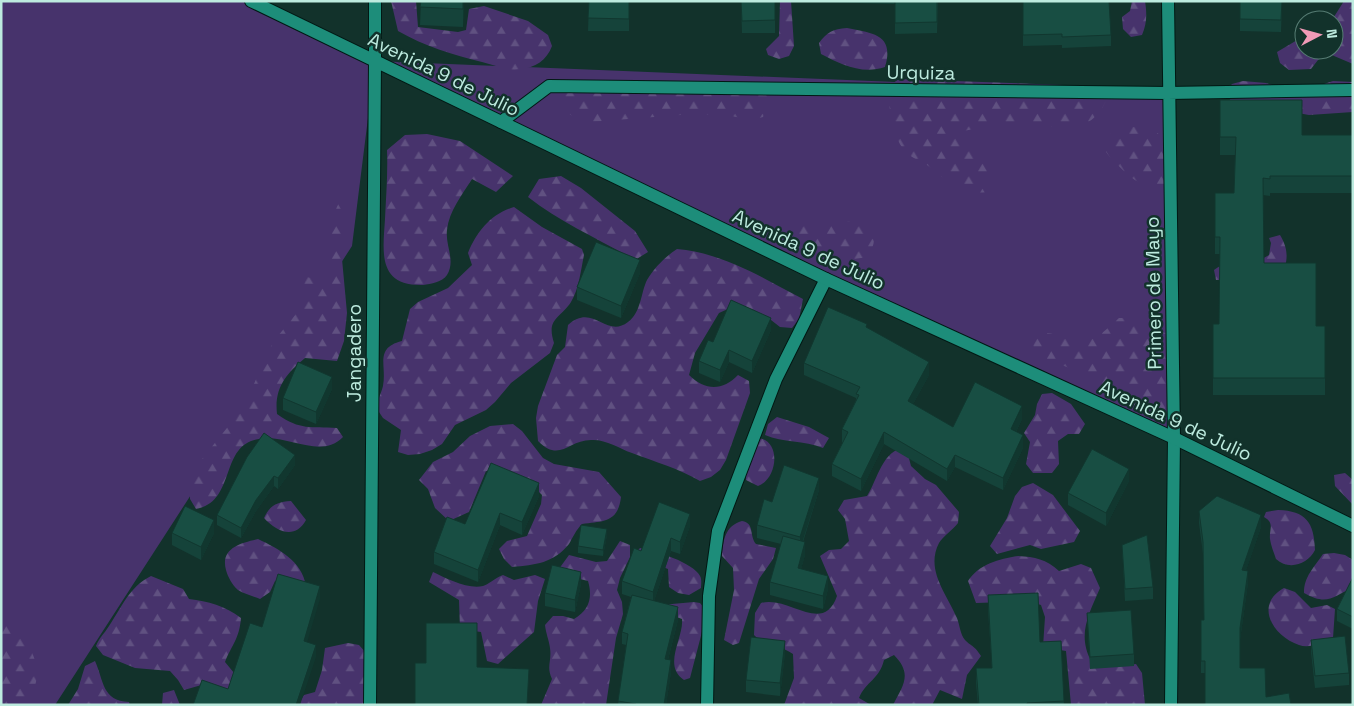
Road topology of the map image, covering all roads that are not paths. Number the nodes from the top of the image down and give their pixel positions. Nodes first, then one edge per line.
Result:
1 (251, 1) edge
2 (375, 1) edge
3 (1168, 1) edge
4 (375, 61) junction
5 (1353, 90) edge
6 (1168, 93) junction
7 (500, 122) junction
8 (826, 279) junction
9 (1174, 438) junction
10 (1353, 526) edge
11 (370, 705) edge
12 (707, 705) edge
13 (1171, 705) edge

1 - 4 street, Avenida 9 de Julio
2 - 4 street, Jangadero
3 - 6 street, Primero de Mayo
4 - 7 street, Avenida 9 de Julio
4 - 11 street, Jangadero
5 - 6 street, Urquiza
6 - 7 street, Urquiza
6 - 9 street, Primero de Mayo
7 - 8 street, Avenida 9 de Julio
8 - 9 street, Avenida 9 de Julio
8 - 12 street
9 - 10 street, Avenida 9 de Julio
9 - 13 street, Primero de Mayo

